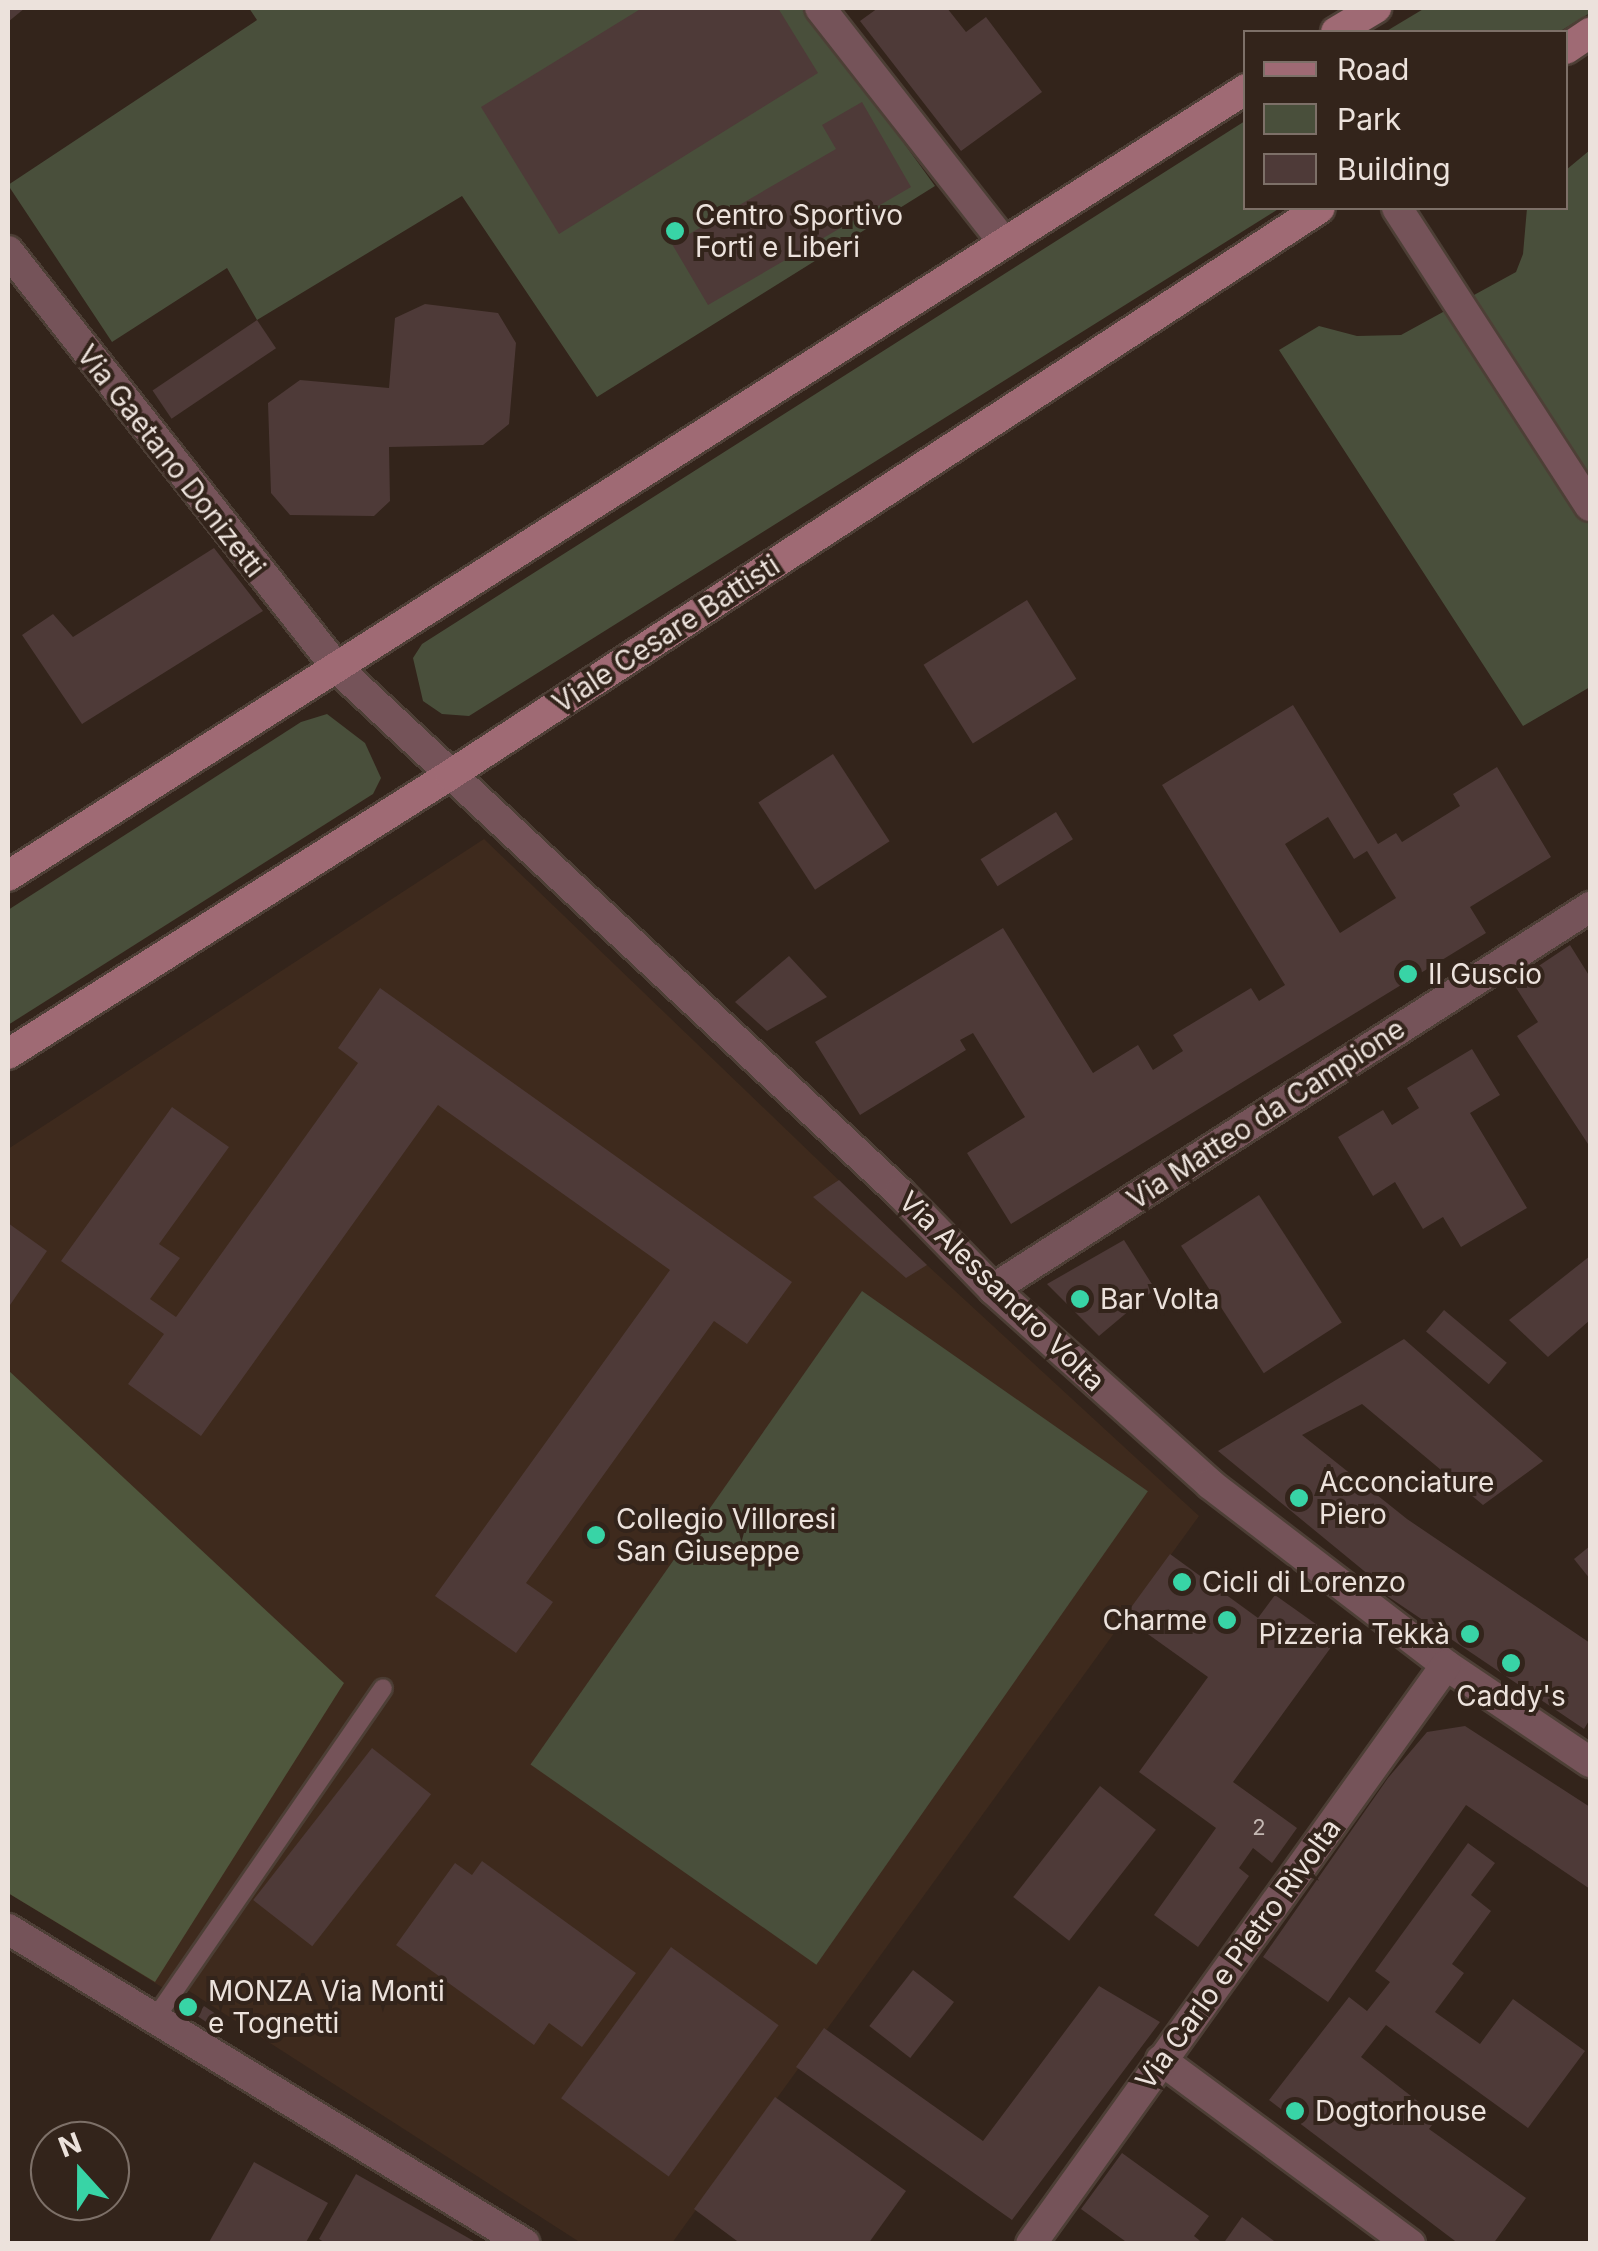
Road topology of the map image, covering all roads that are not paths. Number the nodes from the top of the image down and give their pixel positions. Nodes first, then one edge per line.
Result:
1 (820, 8) edge
2 (1376, 8) edge
3 (1339, 30) edge
4 (1590, 34) edge
5 (1568, 48) edge
6 (1243, 91) edge
7 (1317, 210) edge
8 (1398, 210) edge
9 (1003, 241) junction
10 (8, 251) edge
11 (1590, 506) edge
12 (337, 668) junction
13 (450, 774) junction
14 (8, 876) edge
15 (1590, 906) edge
16 (8, 1054) edge
17 (993, 1289) junction
18 (1446, 1665) junction
19 (383, 1688) dead end
20 (1590, 1762) edge
21 (8, 1930) edge
22 (154, 2020) junction
23 (1161, 2060) junction
24 (525, 2244) edge
25 (1031, 2244) edge
26 (1410, 2244) edge

1 - 9 street
2 - 3 main road
4 - 5 main road
6 - 9 main road
7 - 13 main road, Viale Cesare Battisti
8 - 11 street
9 - 12 main road
10 - 12 street, Via Gaetano Donizetti
12 - 13 street, Via Gaetano Donizetti
12 - 14 main road
13 - 16 main road, Viale Cesare Battisti
13 - 17 street, Via Alessandro Volta
15 - 17 street, Via Matteo da Campione
17 - 18 street, Via Alessandro Volta
18 - 20 street, Via Alessandro Volta
18 - 23 street, Via Carlo e Pietro Rivolta
19 - 22 lane
21 - 22 street
22 - 24 street
23 - 25 street, Via Carlo e Pietro Rivolta
23 - 26 street

